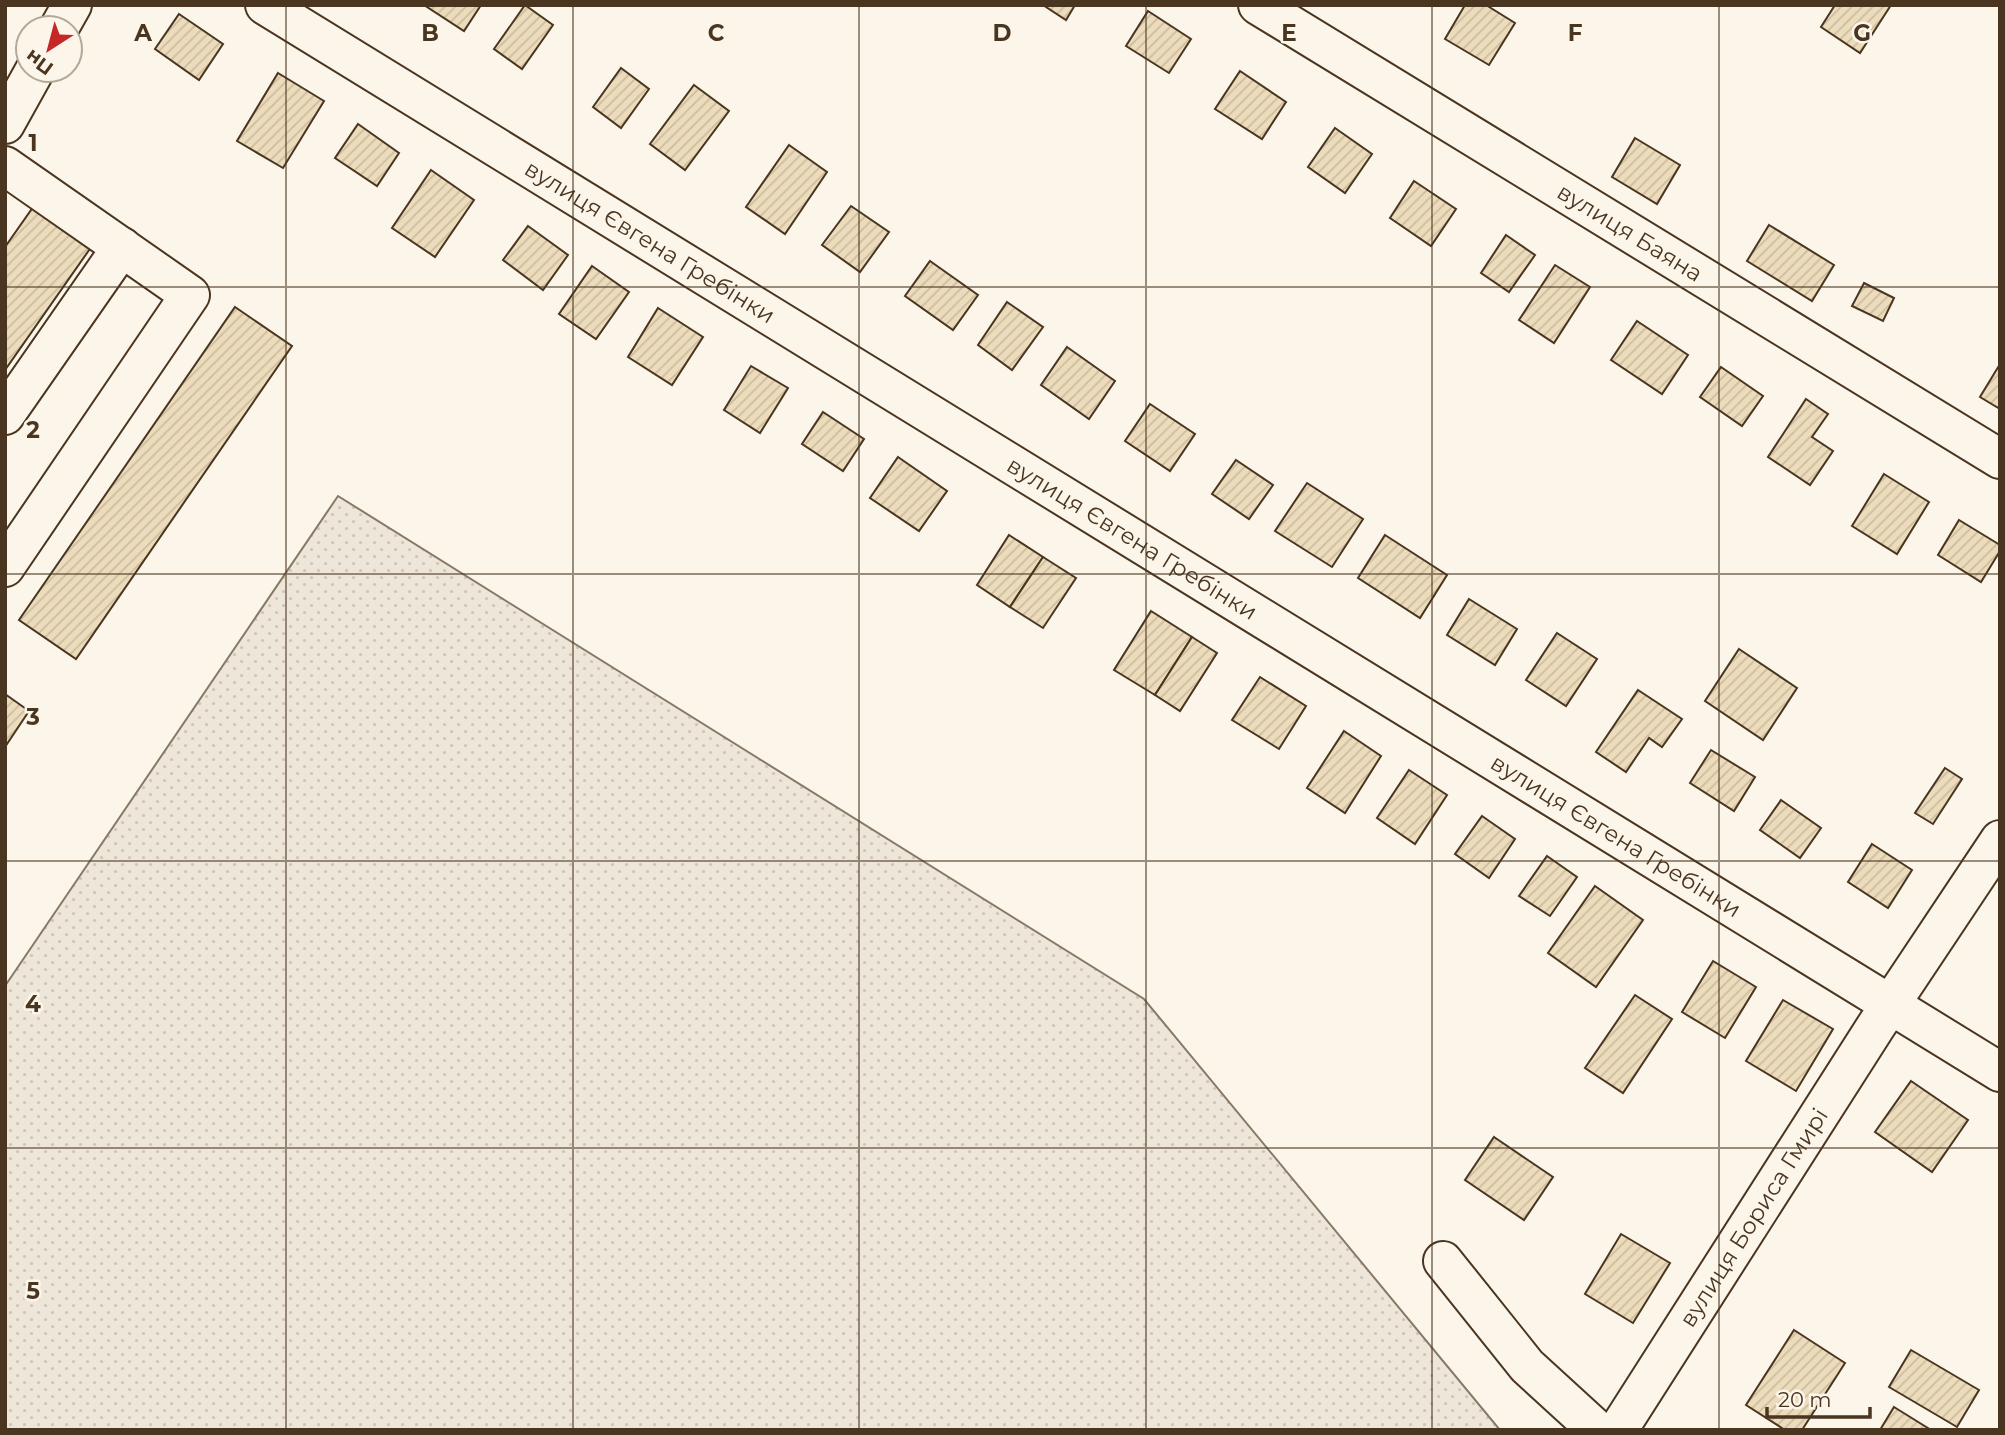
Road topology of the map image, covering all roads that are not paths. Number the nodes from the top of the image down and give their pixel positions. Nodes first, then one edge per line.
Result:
1 (265, 5) edge
2 (1258, 5) edge
3 (27, 84) edge
4 (5, 124) edge
5 (5, 166) edge
6 (121, 247) junction
7 (5, 415) edge
8 (2000, 459) edge
9 (5, 567) edge
10 (2000, 840) edge
11 (1891, 1005) junction
12 (2000, 1072) edge
13 (1443, 1261) dead end
14 (1597, 1430) edge
15 (1618, 1430) edge

1 - 11 street, вулиця Євгена Гребінки
2 - 8 street, вулиця Баяна
3 - 4 street
5 - 6 street
6 - 7 street
6 - 9 street
10 - 11 street, вулиця Бориса Гмирі
11 - 12 street, вулиця Євгена Гребінки
11 - 15 street, вулиця Бориса Гмирі
13 - 14 street

